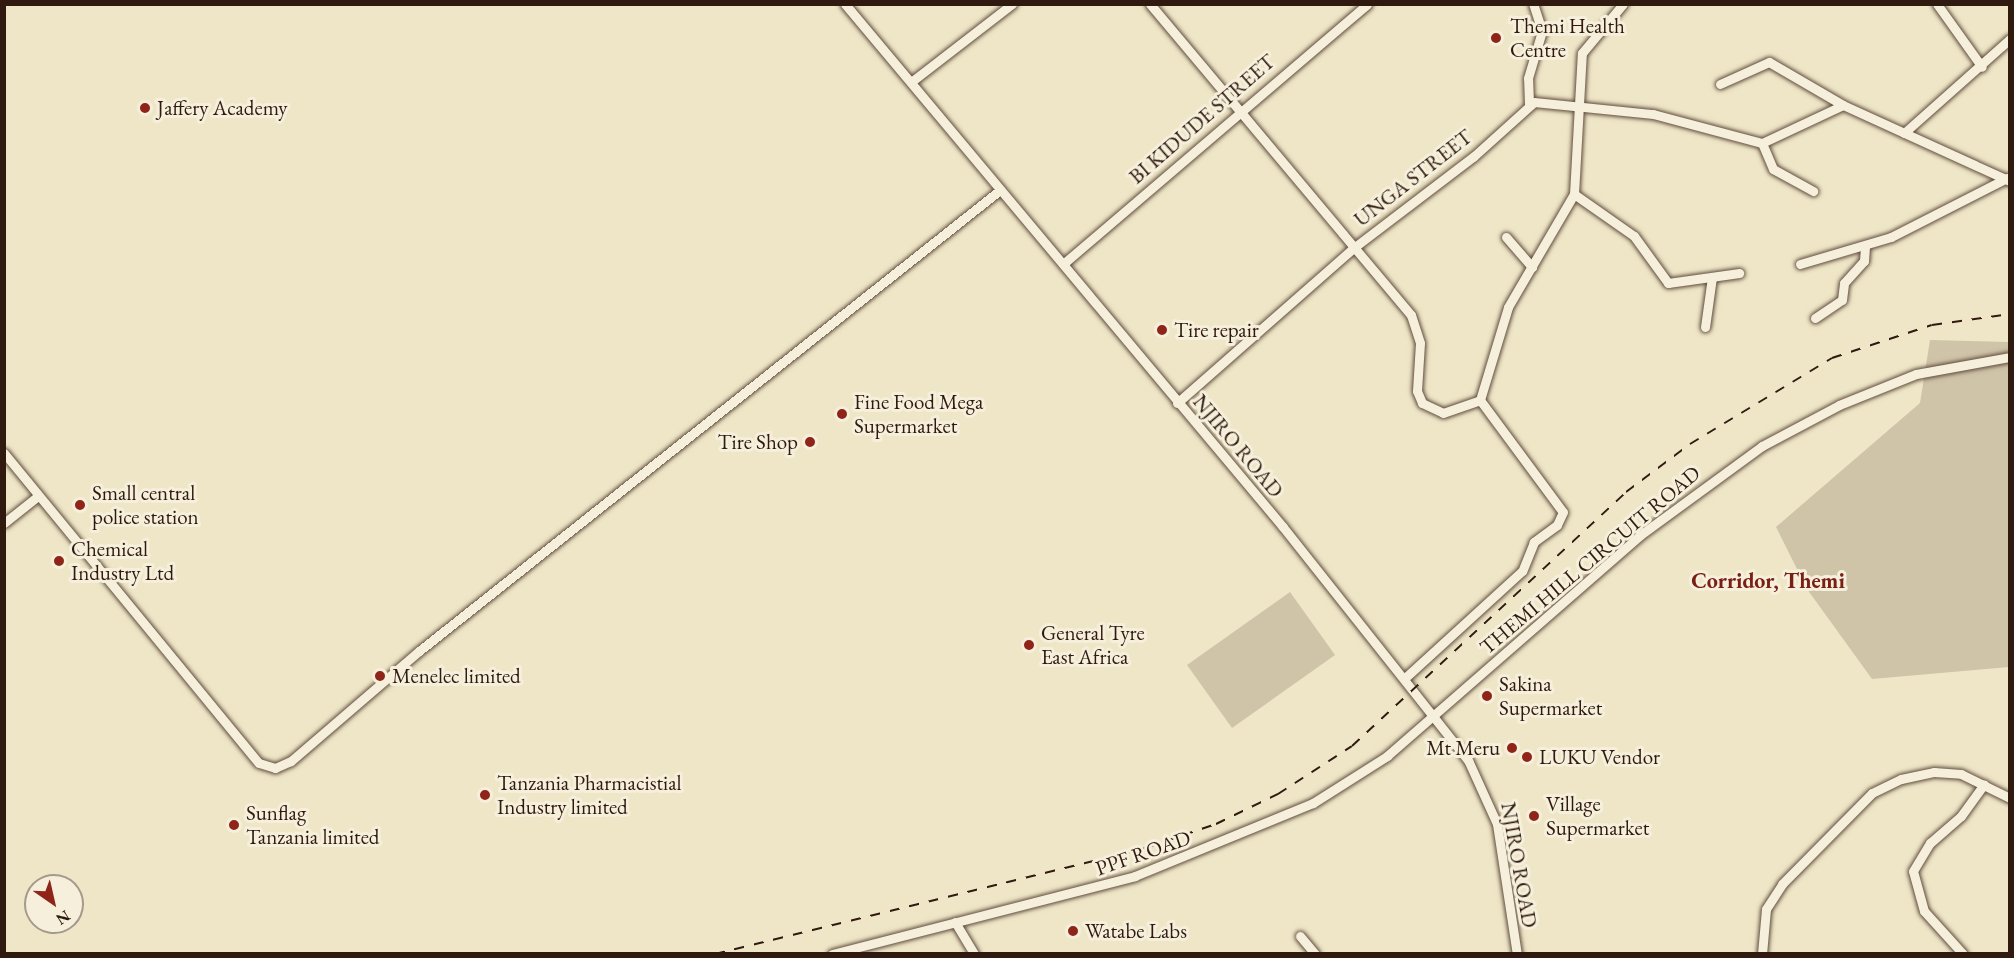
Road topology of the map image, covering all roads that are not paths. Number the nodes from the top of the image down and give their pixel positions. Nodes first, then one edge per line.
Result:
1 (844, 4) edge
2 (1012, 4) edge
3 (1367, 4) edge
4 (1533, 4) edge
5 (1623, 4) edge
6 (1937, 4) edge
7 (1156, 6) edge
8 (2010, 39) edge
9 (1982, 67) junction
10 (911, 82) junction
11 (1720, 84) dead end
12 (1529, 104) junction
13 (1843, 105) junction
14 (1582, 110) junction
15 (1236, 112) junction
16 (1904, 133) junction
17 (1762, 143) junction
18 (2008, 179) edge
19 (1000, 190) junction
20 (1813, 190) dead end
21 (1574, 194) junction
22 (1506, 237) dead end
23 (1356, 246) junction
24 (1865, 247) junction
25 (1063, 264) junction
26 (1800, 264) dead end
27 (1532, 267) junction
28 (1739, 273) dead end
29 (1712, 277) junction
30 (1815, 318) dead end
31 (1705, 327) dead end
32 (2010, 357) edge
33 (1480, 399) junction
34 (1177, 403) junction
35 (4, 453) edge
36 (38, 496) junction
37 (4, 524) edge
38 (1406, 677) junction
39 (1435, 716) junction
40 (1984, 784) junction
41 (2010, 798) edge
42 (955, 922) junction
43 (1300, 936) dead end
44 (832, 954) edge
45 (974, 954) edge
46 (1315, 954) edge
47 (1517, 954) edge
48 (1762, 954) edge
49 (1963, 954) edge

1 - 10 street, NJIRO ROAD
2 - 10 street
3 - 15 street, BI KIDUDE STREET
4 - 12 street
5 - 14 street
6 - 9 street
7 - 15 street
8 - 9 street
9 - 16 street
10 - 19 street, NJIRO ROAD
11 - 13 street
12 - 14 street
12 - 23 street, UNGA STREET
13 - 16 street
13 - 17 street
14 - 17 street
14 - 21 street
15 - 23 street
15 - 25 street, BI KIDUDE STREET
16 - 18 street
17 - 20 street
18 - 24 street
19 - 25 street, NJIRO ROAD
19 - 36 street
21 - 27 street
21 - 29 street
22 - 27 street
23 - 33 street
23 - 34 street, UNGA STREET
24 - 26 street
24 - 30 street
25 - 34 street, NJIRO ROAD
27 - 33 street
28 - 29 street
29 - 31 street
32 - 39 street, THEMI HILL CIRCUIT ROAD
33 - 38 street
34 - 38 street, NJIRO ROAD
35 - 36 street
36 - 37 street
38 - 39 street, NJIRO ROAD
39 - 42 street, PPF ROAD
39 - 47 street, NJIRO ROAD
40 - 41 street
40 - 48 street
40 - 49 street
42 - 44 street, PPF ROAD
42 - 45 street
43 - 46 street

